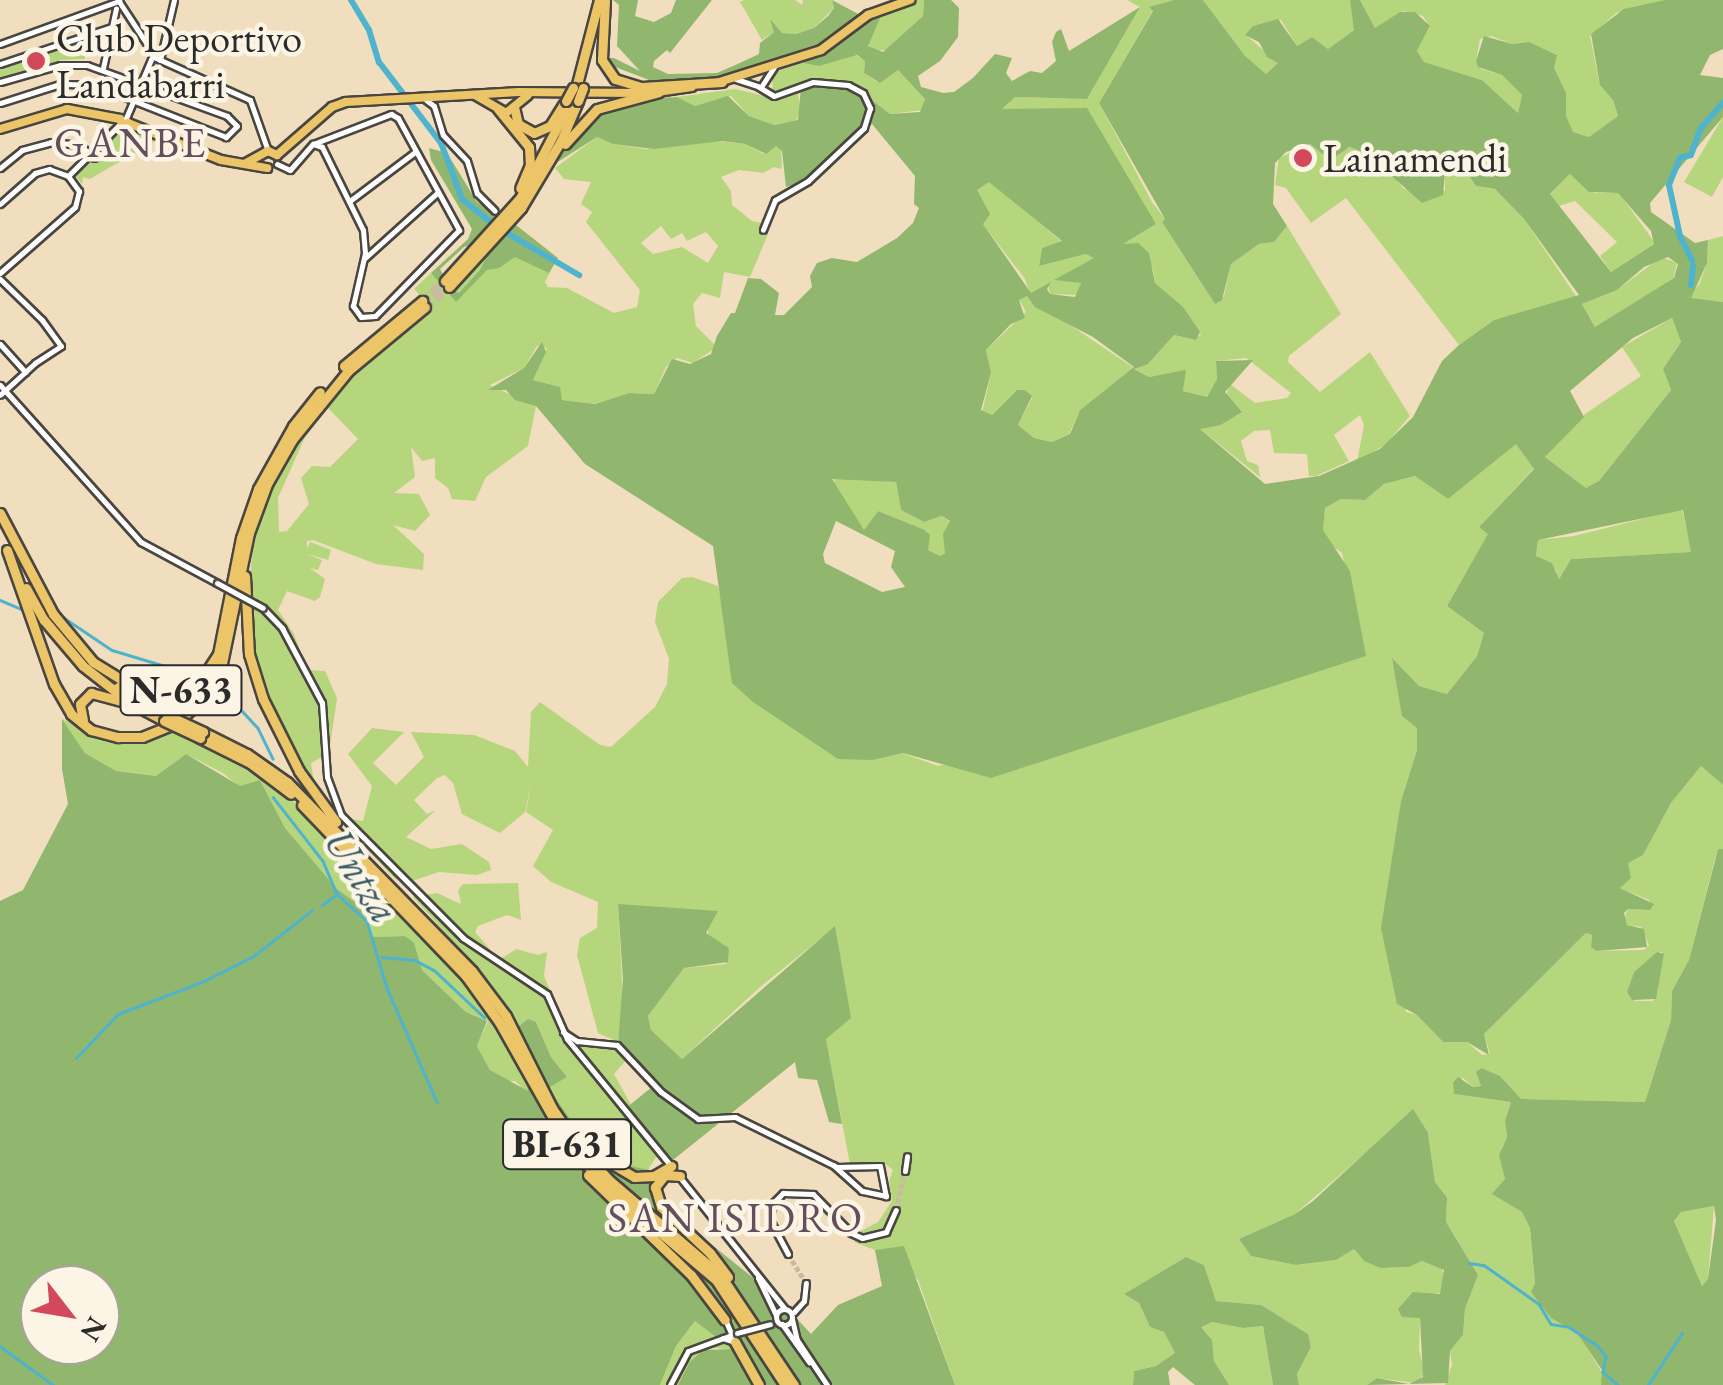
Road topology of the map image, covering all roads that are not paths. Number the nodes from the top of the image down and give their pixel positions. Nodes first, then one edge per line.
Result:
1 (174, 0) edge
2 (602, 0) edge
3 (910, 0) edge
4 (118, 3) edge
5 (599, 16) junction
6 (48, 27) junction
7 (112, 27) junction
8 (20, 37) junction
9 (0, 44) edge
10 (55, 44) junction
11 (26, 54) junction
12 (157, 57) junction
13 (0, 64) edge
14 (774, 67) junction
15 (103, 68) junction
16 (757, 72) junction
17 (733, 79) junction
18 (2, 82) edge
19 (140, 82) junction
20 (722, 82) junction
21 (762, 84) junction
22 (577, 88) junction
23 (660, 92) junction
24 (533, 93) junction
25 (475, 94) junction
26 (504, 94) junction
27 (453, 96) junction
28 (133, 98) junction
29 (409, 98) junction
30 (572, 101) junction
31 (0, 103) edge
32 (515, 106) junction
33 (498, 108) junction
34 (435, 109) junction
35 (123, 121) junction
36 (0, 129) edge
37 (313, 144) junction
38 (415, 152) junction
39 (271, 156) junction
40 (91, 157) junction
41 (242, 164) junction
42 (0, 168) edge
43 (68, 176) junction
44 (438, 192) junction
45 (351, 200) junction
46 (0, 204) edge
47 (521, 208) junction
48 (496, 211) dead end
49 (763, 230) dead end
50 (475, 252) junction
51 (362, 259) junction
52 (0, 276) edge
53 (0, 344) edge
54 (24, 372) junction
55 (2, 390) edge
56 (282, 445) junction
57 (270, 479) junction
58 (0, 513) edge
59 (0, 521) edge
60 (0, 536) edge
61 (7, 550) junction
62 (238, 585) junction
63 (149, 714) junction
64 (166, 718) junction
65 (106, 735) junction
66 (202, 735) junction
67 (362, 856) junction
68 (562, 1031) junction
69 (530, 1064) junction
70 (570, 1148) junction
71 (661, 1154) joint
72 (907, 1156) dead end
73 (833, 1166) junction
74 (665, 1171) junction
75 (905, 1171) tunnel mouth
76 (680, 1176) joint
77 (896, 1210) tunnel mouth
78 (788, 1254) tunnel mouth
79 (750, 1262) junction
80 (806, 1283) dead end
81 (744, 1305) junction
82 (785, 1308) junction
83 (776, 1316) junction
84 (793, 1316) junction
85 (725, 1320) junction
86 (770, 1324) junction
87 (781, 1324) junction
88 (736, 1336) junction
89 (720, 1338) junction
90 (821, 1376) junction
91 (670, 1385) edge
92 (759, 1385) edge
93 (786, 1385) edge
94 (794, 1385) edge
95 (828, 1385) edge

1 - 12 street
2 - 5 highway
3 - 14 main road
4 - 6 street
4 - 7 street
4 - 12 street
5 - 20 highway
5 - 22 highway
5 - 22 highway
6 - 8 street
6 - 10 street
7 - 10 street
7 - 15 street
8 - 9 street
8 - 11 street
10 - 11 street
11 - 13 street
12 - 19 street
12 - 39 street
14 - 16 main road
14 - 21 street
15 - 18 street
15 - 19 street
16 - 17 main road
16 - 21 street
17 - 20 main road
17 - 21 street
19 - 28 street
19 - 28 street
20 - 23 main road
21 - 49 street
22 - 30 highway, bridge
23 - 24 main road
23 - 47 highway
24 - 26 main road
24 - 32 main road
25 - 26 main road
25 - 27 main road
25 - 33 main road
26 - 32 main road
26 - 33 main road
27 - 29 main road
27 - 34 street
28 - 31 street
28 - 35 street
29 - 34 street
29 - 39 main road
30 - 32 highway
30 - 47 highway
30 - 50 highway
32 - 33 main road
33 - 50 highway
34 - 48 street
35 - 36 main road
35 - 40 street
35 - 41 main road
37 - 38 street
37 - 39 street
37 - 45 street
38 - 44 street
38 - 45 street
39 - 41 main road
39 - 41 main road
40 - 42 street
40 - 43 street
43 - 46 street
43 - 52 street
44 - 51 street
44 - 51 street
45 - 51 street
47 - 50 highway
52 - 54 street
53 - 54 street
54 - 55 street
55 - 68 street, bridge
56 - 57 highway, N-633
56 - 58 highway, N-633
56 - 62 highway, N-633
57 - 62 highway, N-633
57 - 67 highway
59 - 64 highway, BI-631
60 - 61 highway
61 - 63 highway, BI-631
61 - 65 highway
62 - 65 highway, N-633
63 - 64 highway, BI-631
63 - 65 highway
64 - 66 highway, BI-631, bridge
66 - 67 highway, BI-631
66 - 70 highway, BI-631
67 - 69 highway, BI-631
68 - 71 street
68 - 73 street
69 - 74 highway
69 - 81 highway, BI-631
70 - 85 highway
70 - 93 highway, BI-631
71 - 74 highway
72 - 75 street
73 - 73 street
74 - 76 highway
74 - 81 highway
76 - 79 street
77 - 78 street
79 - 82 street
79 - 83 street
80 - 84 street
81 - 94 highway, BI-631
82 - 83 street
82 - 84 street
83 - 86 street
83 - 87 street
84 - 87 street
84 - 90 street
85 - 88 street
85 - 89 street
86 - 87 street
86 - 88 street, bridge
87 - 90 street
88 - 89 street
88 - 92 highway
89 - 91 street
90 - 95 street

